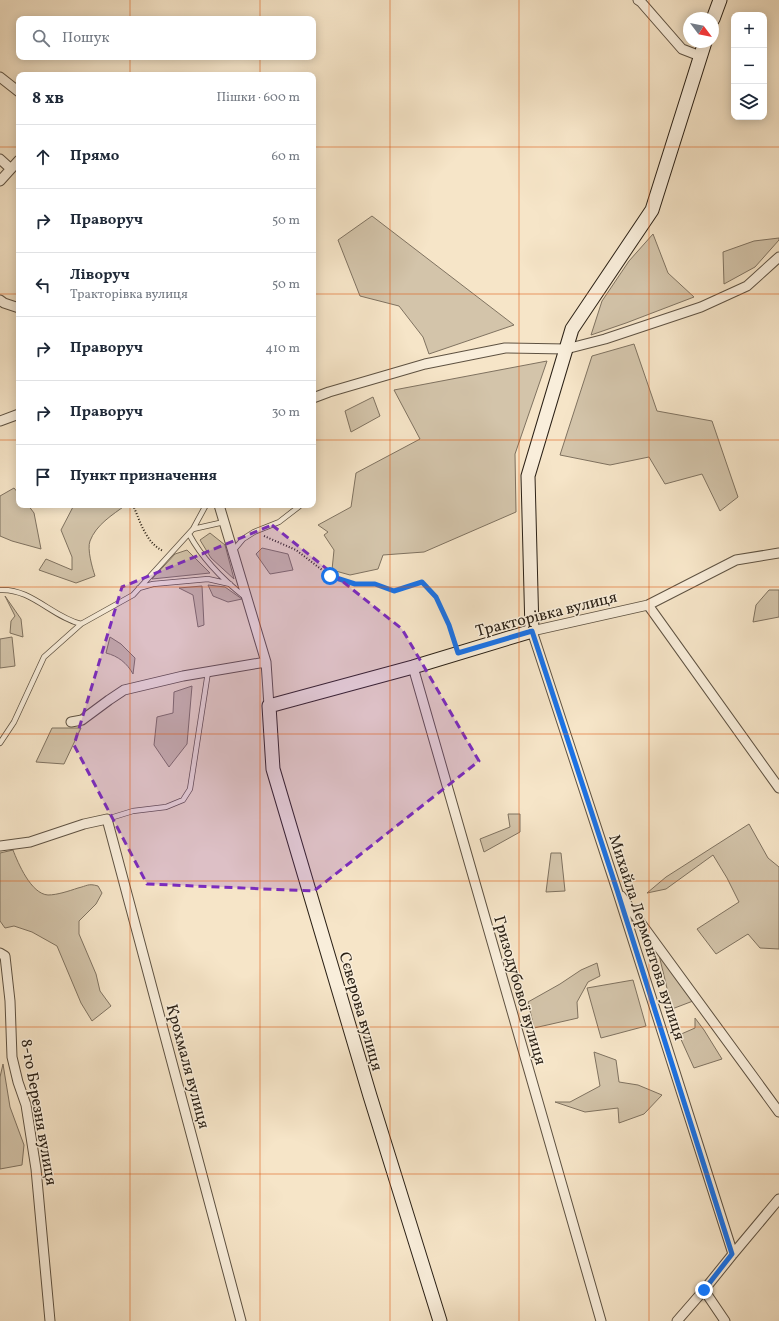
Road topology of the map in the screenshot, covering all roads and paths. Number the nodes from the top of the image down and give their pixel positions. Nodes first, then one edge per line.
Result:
1 (638, 0) edge
2 (720, 0) edge
3 (716, 12) edge
4 (703, 48) edge
5 (700, 56) junction
6 (0, 77) edge
7 (16, 90) edge
8 (0, 159) edge
9 (16, 166) edge
10 (0, 181) edge
11 (779, 257) edge
12 (0, 300) edge
13 (16, 307) edge
14 (566, 349) junction
15 (316, 397) edge
16 (16, 415) edge
17 (0, 421) edge
18 (134, 508) edge
19 (204, 508) edge
20 (220, 508) edge
21 (297, 508) edge
22 (224, 522) junction
23 (193, 529) junction
24 (252, 533) junction
25 (189, 534) junction
26 (233, 551) junction
27 (172, 552) junction
28 (779, 553) edge
29 (230, 584) junction
30 (139, 588) junction
31 (0, 590) edge
32 (247, 598) junction
33 (648, 604) junction
34 (81, 624) junction
35 (532, 631) junction
36 (458, 653) junction
37 (266, 662) junction
38 (413, 667) junction
39 (208, 672) junction
40 (269, 706) junction
41 (71, 722) dead end
42 (0, 743) edge
43 (779, 788) edge
44 (107, 819) junction
45 (0, 846) edge
46 (617, 890) junction
47 (2, 955) edge
48 (779, 1112) edge
49 (779, 1199) edge
50 (732, 1254) junction
51 (704, 1290) junction
52 (50, 1321) edge
53 (241, 1321) edge
54 (440, 1321) edge
55 (601, 1321) edge
56 (677, 1321) edge
57 (725, 1321) edge

1 - 5 street
2 - 3 main road
4 - 5 main road
5 - 14 main road
6 - 7 street
8 - 9 street
9 - 10 street
11 - 14 street
12 - 13 street
14 - 15 street
14 - 35 main road
16 - 17 street
18 - 27 path
19 - 23 lane
20 - 22 street
21 - 24 lane
22 - 23 lane
22 - 26 street
23 - 25 lane
24 - 26 lane
24 - 36 path
25 - 27 lane
25 - 29 lane
26 - 32 street
27 - 30 lane
28 - 33 street, Тракторівка вулиця
29 - 30 lane
29 - 32 lane
30 - 34 lane
31 - 34 lane
32 - 37 street
33 - 35 street, Тракторівка вулиця
33 - 43 street
34 - 42 lane
35 - 36 main road, Тракторівка вулиця
35 - 46 street, Михайла Лермонтова вулиця
36 - 38 main road, Тракторівка вулиця
37 - 39 street
37 - 40 street
38 - 40 main road, Тракторівка вулиця
38 - 55 street, Гризодубової вулиця
39 - 41 street
39 - 44 lane
40 - 54 main road, Сєверова вулиця
44 - 45 street
44 - 53 street, Крохмаля вулиця
46 - 48 street
46 - 50 street, Михайла Лермонтова вулиця
47 - 52 street, 8-го Березня вулиця
49 - 50 street
50 - 51 street
51 - 56 street
51 - 57 street

